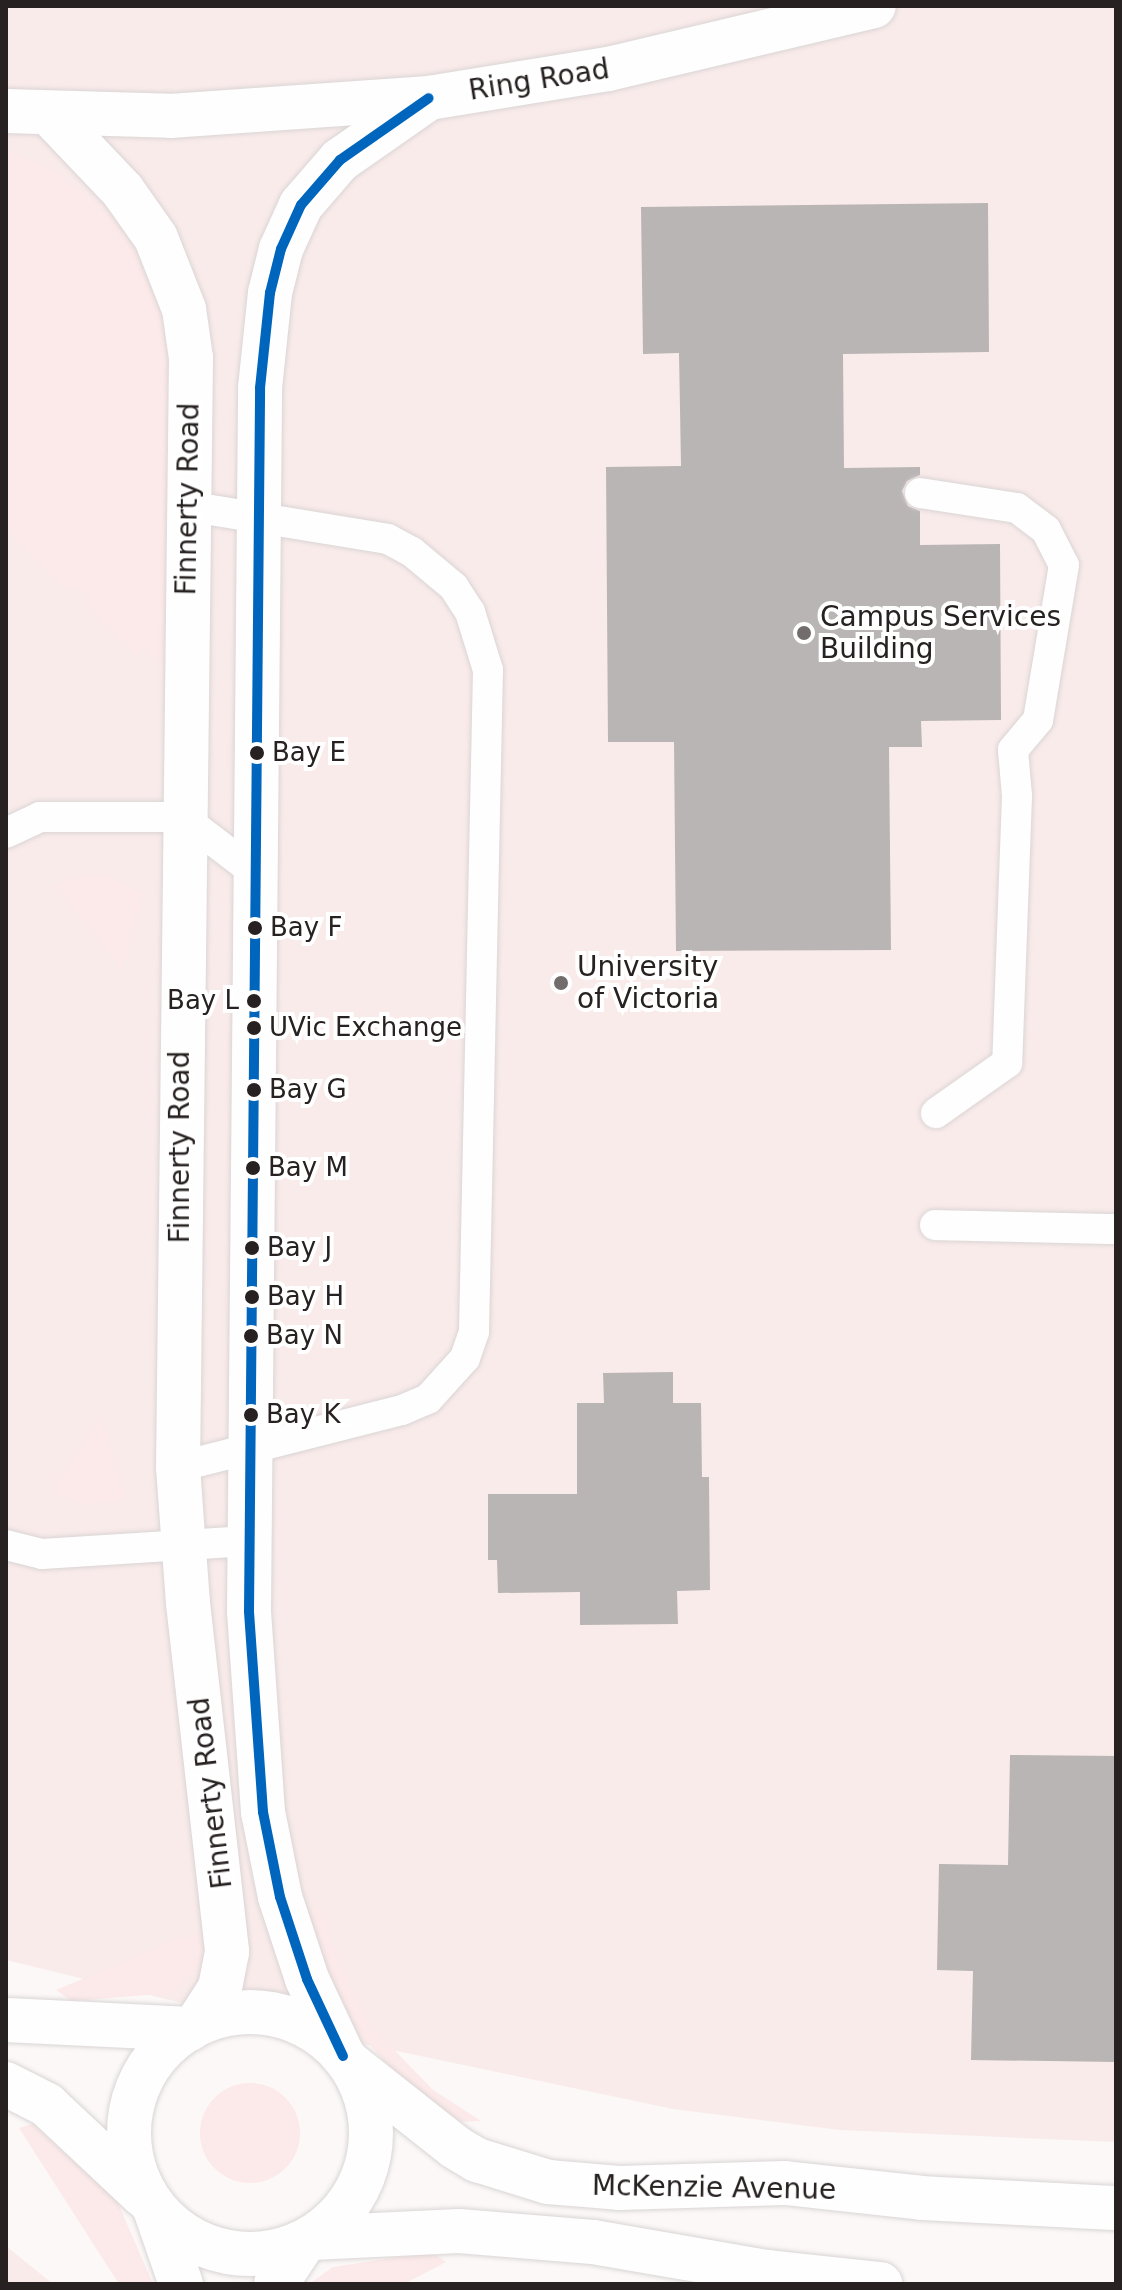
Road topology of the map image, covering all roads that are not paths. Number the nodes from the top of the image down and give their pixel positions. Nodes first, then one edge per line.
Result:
1 (874, 6) edge
2 (429, 98) junction
3 (6, 111) edge
4 (50, 114) junction
5 (920, 493) dead end
6 (187, 506) junction
7 (259, 518) junction
8 (182, 817) junction
9 (6, 833) edge
10 (258, 875) junction
11 (936, 1113) dead end
12 (935, 1225) dead end
13 (1116, 1229) edge
14 (250, 1450) junction
15 (178, 1467) junction
16 (248, 1541) junction
17 (6, 1545) edge
18 (184, 1549) junction
19 (6, 2020) edge
20 (194, 2026) junction
21 (346, 2059) junction
22 (6, 2084) edge
23 (152, 2205) junction
24 (1116, 2208) edge
25 (308, 2240) junction
26 (181, 2284) edge
27 (276, 2284) edge
28 (880, 2284) edge

1 - 2 street, Ring Road
2 - 4 street, Ring Road
2 - 7 street, Finnerty Road
3 - 4 street, Ring Road
4 - 6 street, Finnerty Road
5 - 11 lane
6 - 7 lane
6 - 8 street, Finnerty Road
7 - 10 street, Finnerty Road
7 - 14 lane
8 - 9 lane
8 - 10 lane
8 - 15 street, Finnerty Road
10 - 14 street, Finnerty Road
12 - 13 lane
14 - 15 lane
14 - 16 street, Finnerty Road
15 - 18 street, Finnerty Road
16 - 18 lane
16 - 21 street, Finnerty Road
17 - 18 lane
18 - 20 street, Finnerty Road
19 - 20 street
20 - 21 street
20 - 23 street
21 - 24 street, McKenzie Avenue
21 - 25 street
22 - 23 street
23 - 25 street
23 - 26 street
25 - 27 street
25 - 28 street, McKenzie Avenue

